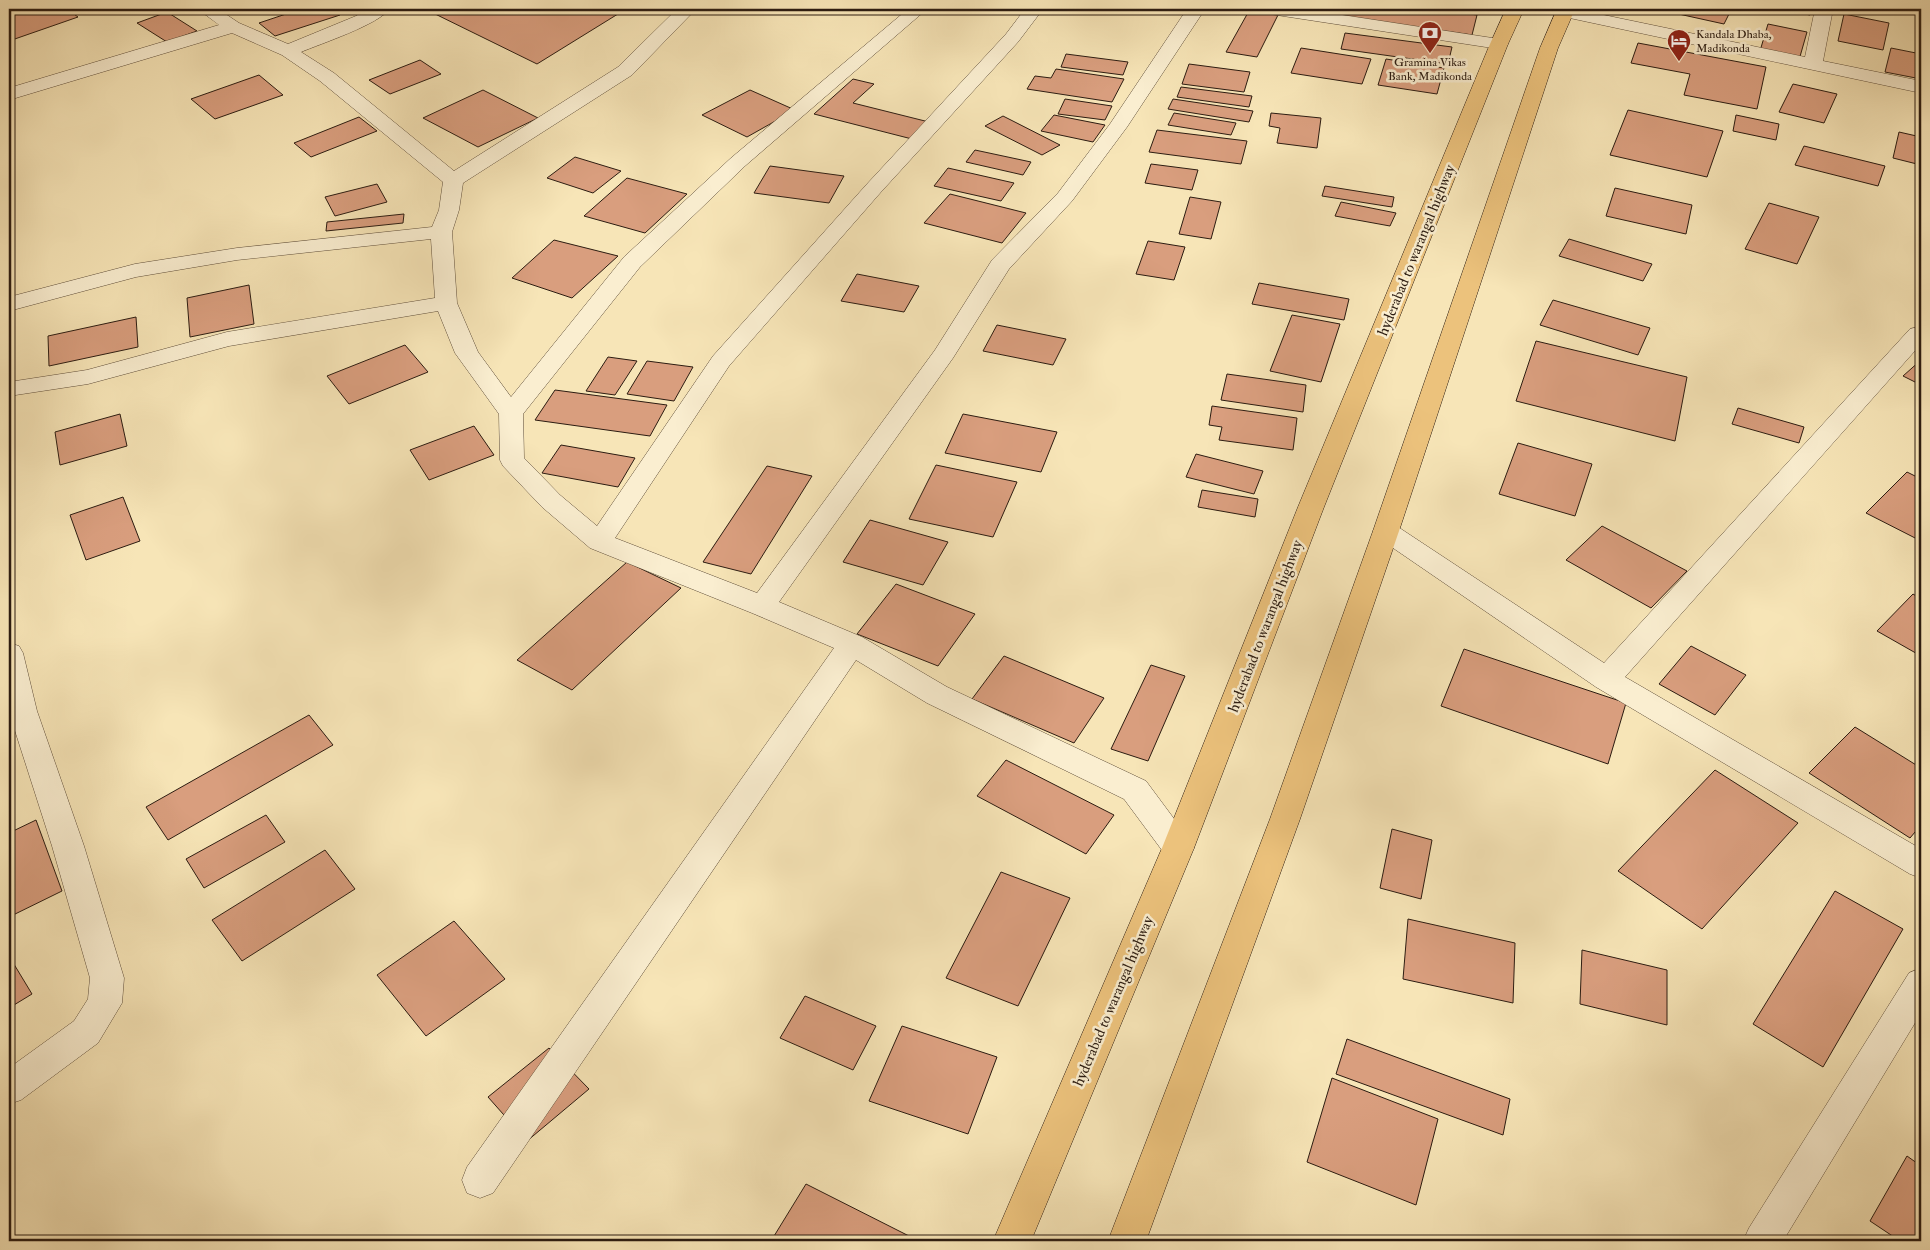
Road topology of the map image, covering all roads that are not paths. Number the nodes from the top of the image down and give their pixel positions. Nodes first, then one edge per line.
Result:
1 (207, 9) edge
2 (380, 9) edge
3 (687, 9) edge
4 (918, 9) edge
5 (1034, 9) edge
6 (1196, 9) edge
7 (1270, 9) edge
8 (1515, 9) edge
9 (1824, 9) edge
10 (1566, 10) edge
11 (233, 27) junction
12 (1499, 44) junction
13 (288, 51) junction
14 (1813, 65) junction
15 (1921, 87) edge
16 (9, 94) edge
17 (453, 180) junction
18 (441, 232) junction
19 (446, 302) junction
20 (9, 304) edge
21 (1921, 336) edge
22 (9, 389) edge
23 (511, 413) junction
24 (1386, 531) junction
25 (599, 542) junction
26 (762, 606) junction
27 (852, 644) junction
28 (9, 653) edge
29 (1606, 679) junction
30 (1178, 848) junction
31 (1921, 865) edge
32 (1921, 983) edge
33 (9, 1088) edge
34 (480, 1180) dead end
35 (1012, 1241) edge
36 (1127, 1241) edge
37 (1762, 1241) edge

1 - 11 street
2 - 13 street
3 - 17 street
4 - 23 street
5 - 25 street
6 - 26 street
7 - 12 street
8 - 12 main road, hyderabad to warangal highway
9 - 14 street
10 - 14 street
10 - 24 main road
11 - 13 street
11 - 16 street
12 - 30 main road, hyderabad to warangal highway
13 - 17 street
14 - 15 street
17 - 18 street
18 - 19 street
18 - 20 street
19 - 22 street
19 - 23 street
21 - 29 street
23 - 25 street
24 - 29 street
24 - 36 main road
25 - 26 street
26 - 27 street
27 - 30 street
27 - 34 street
28 - 33 street
29 - 31 street
30 - 35 main road, hyderabad to warangal highway
32 - 37 street

